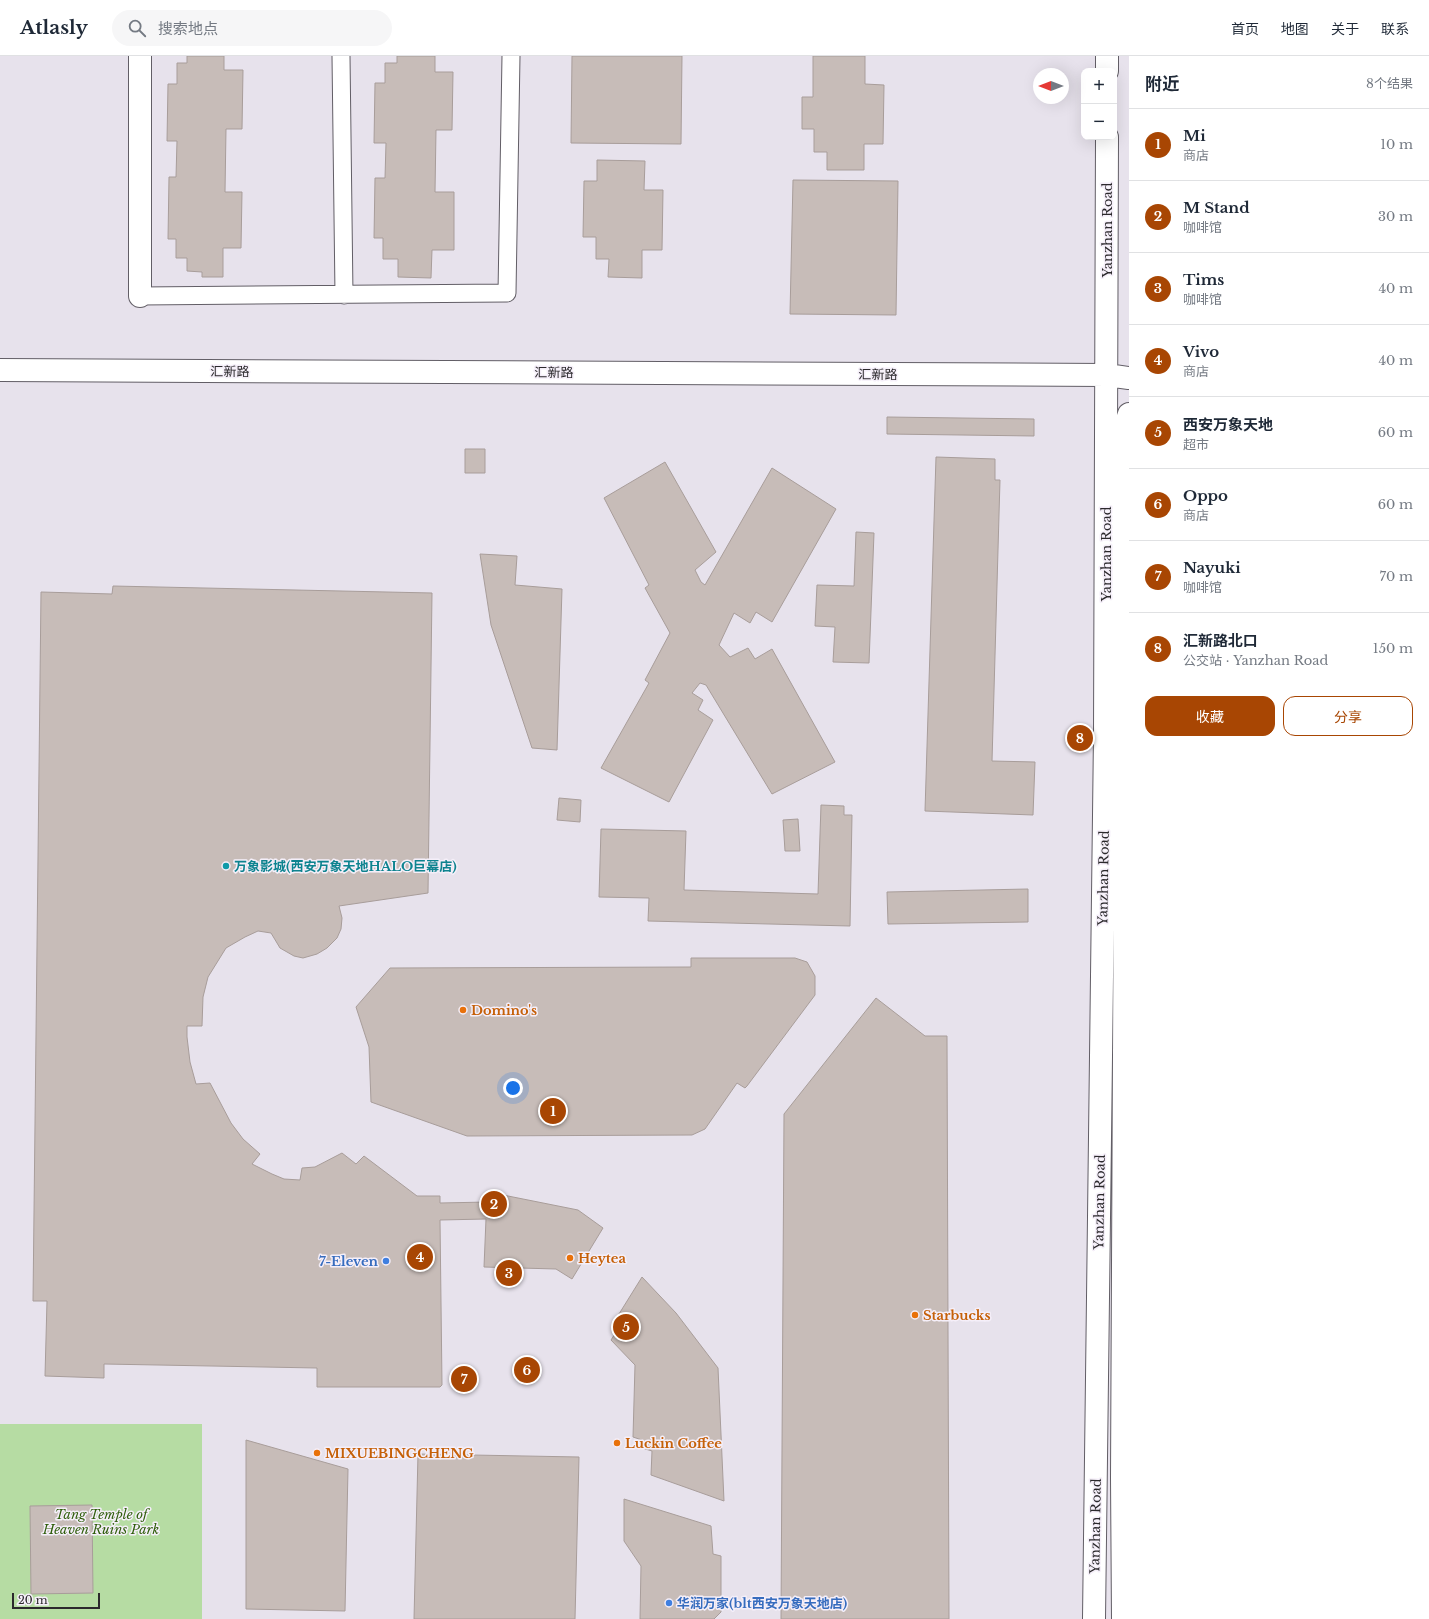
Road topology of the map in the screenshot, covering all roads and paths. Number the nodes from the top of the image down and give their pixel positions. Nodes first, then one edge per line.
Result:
1 (140, 56) edge
2 (341, 56) edge
3 (511, 56) edge
4 (1107, 56) edge
5 (1107, 68) edge
6 (1107, 140) edge
7 (344, 294) junction
8 (140, 296) joint
9 (0, 370) edge
10 (1107, 375) junction
11 (1129, 378) edge
12 (1128, 418) edge
13 (1125, 1478) edge
14 (1094, 1619) edge
15 (1123, 1619) edge

1 - 8 main road
2 - 7 lane
3 - 7 lane
4 - 5 main road
6 - 10 main road, Yanzhan Road
7 - 8 lane
9 - 10 main road, 汇新路
10 - 11 main road, 汇新路
10 - 12 main road
10 - 14 main road, Yanzhan Road
12 - 13 main road, Yanzhan Road
13 - 15 main road, Yanzhan Road

